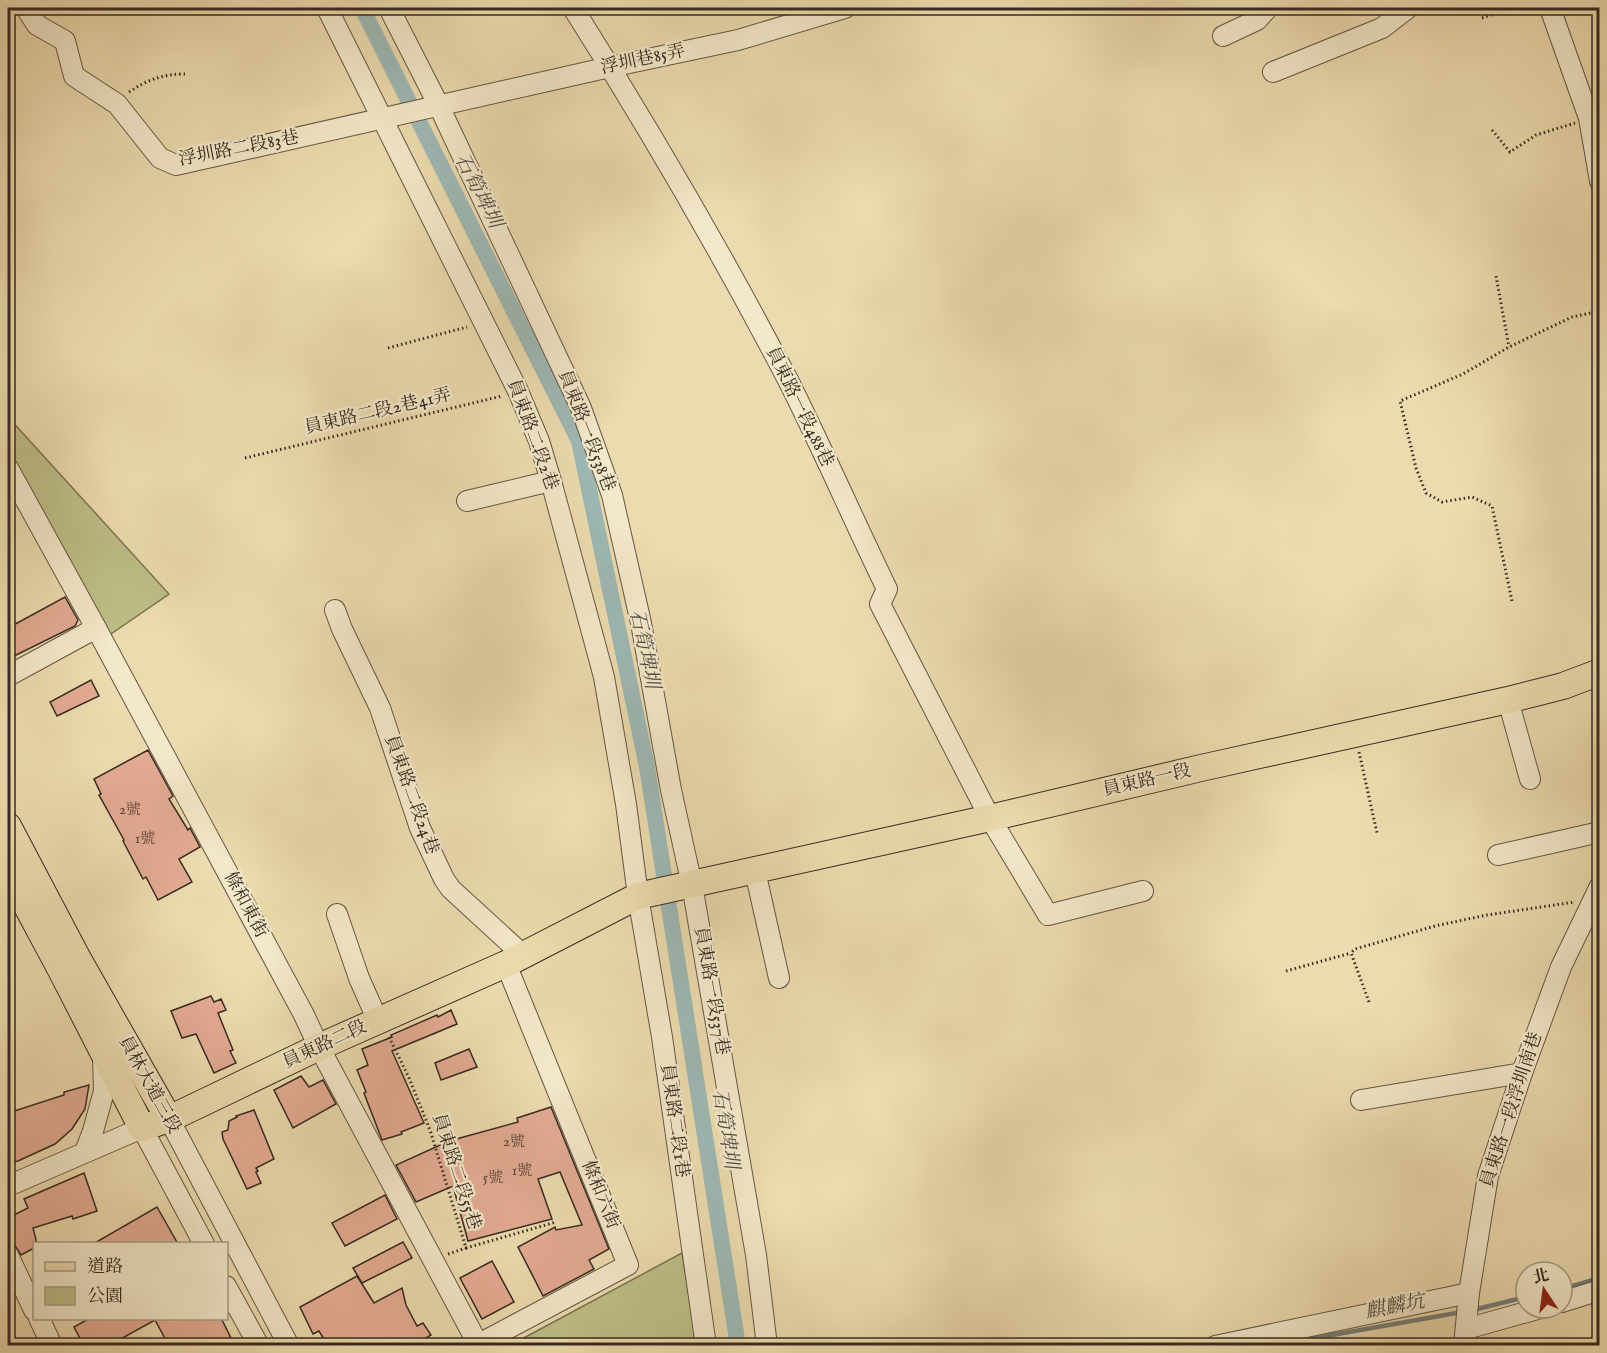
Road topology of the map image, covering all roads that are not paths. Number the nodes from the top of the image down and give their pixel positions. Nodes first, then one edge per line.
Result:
1 (26, 8) edge
2 (327, 8) edge
3 (389, 8) edge
4 (573, 8) edge
5 (845, 8) edge
6 (1265, 8) edge
7 (1408, 8) edge
8 (1550, 8) edge
9 (1223, 36) dead end
10 (610, 67) junction
11 (1273, 72) dead end
12 (439, 106) junction
13 (383, 118) junction
14 (1593, 125) edge
15 (1599, 181) edge
16 (8, 468) edge
17 (551, 481) junction
18 (467, 501) dead end
19 (335, 610) dead end
20 (96, 628) junction
21 (1599, 672) edge
22 (8, 676) edge
23 (1508, 700) junction
24 (1530, 779) dead end
25 (990, 818) junction
26 (8, 826) edge
27 (1599, 832) edge
28 (1498, 855) dead end
29 (8, 871) edge
30 (754, 871) junction
31 (692, 885) junction
32 (1143, 891) dead end
33 (1597, 893) edge
34 (639, 896) junction
35 (337, 914) dead end
36 (514, 960) junction
37 (779, 978) dead end
38 (378, 1021) junction
39 (319, 1047) junction
40 (103, 1054) junction
41 (1522, 1073) junction
42 (1361, 1100) dead end
43 (168, 1119) junction
44 (142, 1128) junction
45 (85, 1152) junction
46 (8, 1186) edge
47 (203, 1242) edge
48 (8, 1255) edge
49 (228, 1290) edge
50 (1599, 1290) edge
51 (1469, 1293) junction
52 (1574, 1298) edge
53 (33, 1308) edge
54 (1514, 1318) edge
55 (40, 1320) edge
56 (1465, 1337) edge
57 (477, 1345) edge
58 (52, 1346) edge
59 (259, 1346) edge
60 (290, 1346) edge
61 (706, 1346) edge
62 (767, 1346) edge
63 (1215, 1346) edge

1 - 13 street, 浮圳路二段83巷
2 - 13 street, 員東路二段2巷
3 - 12 street, 員東路一段538巷
4 - 10 street, 員東路一段488巷
5 - 10 street, 浮圳巷85弄
6 - 9 street
7 - 11 street
8 - 14 street
10 - 12 street, 浮圳巷85弄
10 - 25 street, 員東路一段488巷
12 - 13 street, 浮圳巷85弄
12 - 31 street, 員東路一段538巷
13 - 17 street, 員東路二段2巷
14 - 15 street
16 - 20 street, 條和東街
17 - 18 street
17 - 34 street, 員東路二段2巷
19 - 36 street, 員東路二段24巷
20 - 22 street
20 - 39 street, 條和東街
21 - 23 main road, 員東路一段
23 - 24 street
23 - 25 main road, 員東路一段
25 - 30 main road, 員東路一段
25 - 32 street
26 - 43 main road, 員林大道三段
27 - 28 street
29 - 40 main road, 員林大道三段
30 - 31 main road, 員東路一段
30 - 37 street
31 - 34 main road, 員東路一段
31 - 62 street, 員東路一段537巷
33 - 41 street, 員東路一段浮圳南巷
34 - 36 main road, 員東路二段
34 - 61 street, 員東路二段1巷
35 - 38 street
36 - 38 main road, 員東路二段
36 - 57 street, 條和六街
38 - 39 main road, 員東路二段
39 - 43 main road, 員東路二段
39 - 57 street, 條和東街
40 - 44 main road, 員林大道三段
40 - 45 street
41 - 42 street
41 - 51 street, 員東路一段浮圳南巷
43 - 44 main road, 員東路二段
43 - 60 street, 員林大道三段
44 - 45 street, 員東路二段
44 - 47 street, 員林大道三段
45 - 46 street, 員東路二段
48 - 53 street
49 - 59 street
50 - 52 street
51 - 56 street, 員東路一段浮圳南巷
51 - 63 street
54 - 56 street
55 - 58 street

